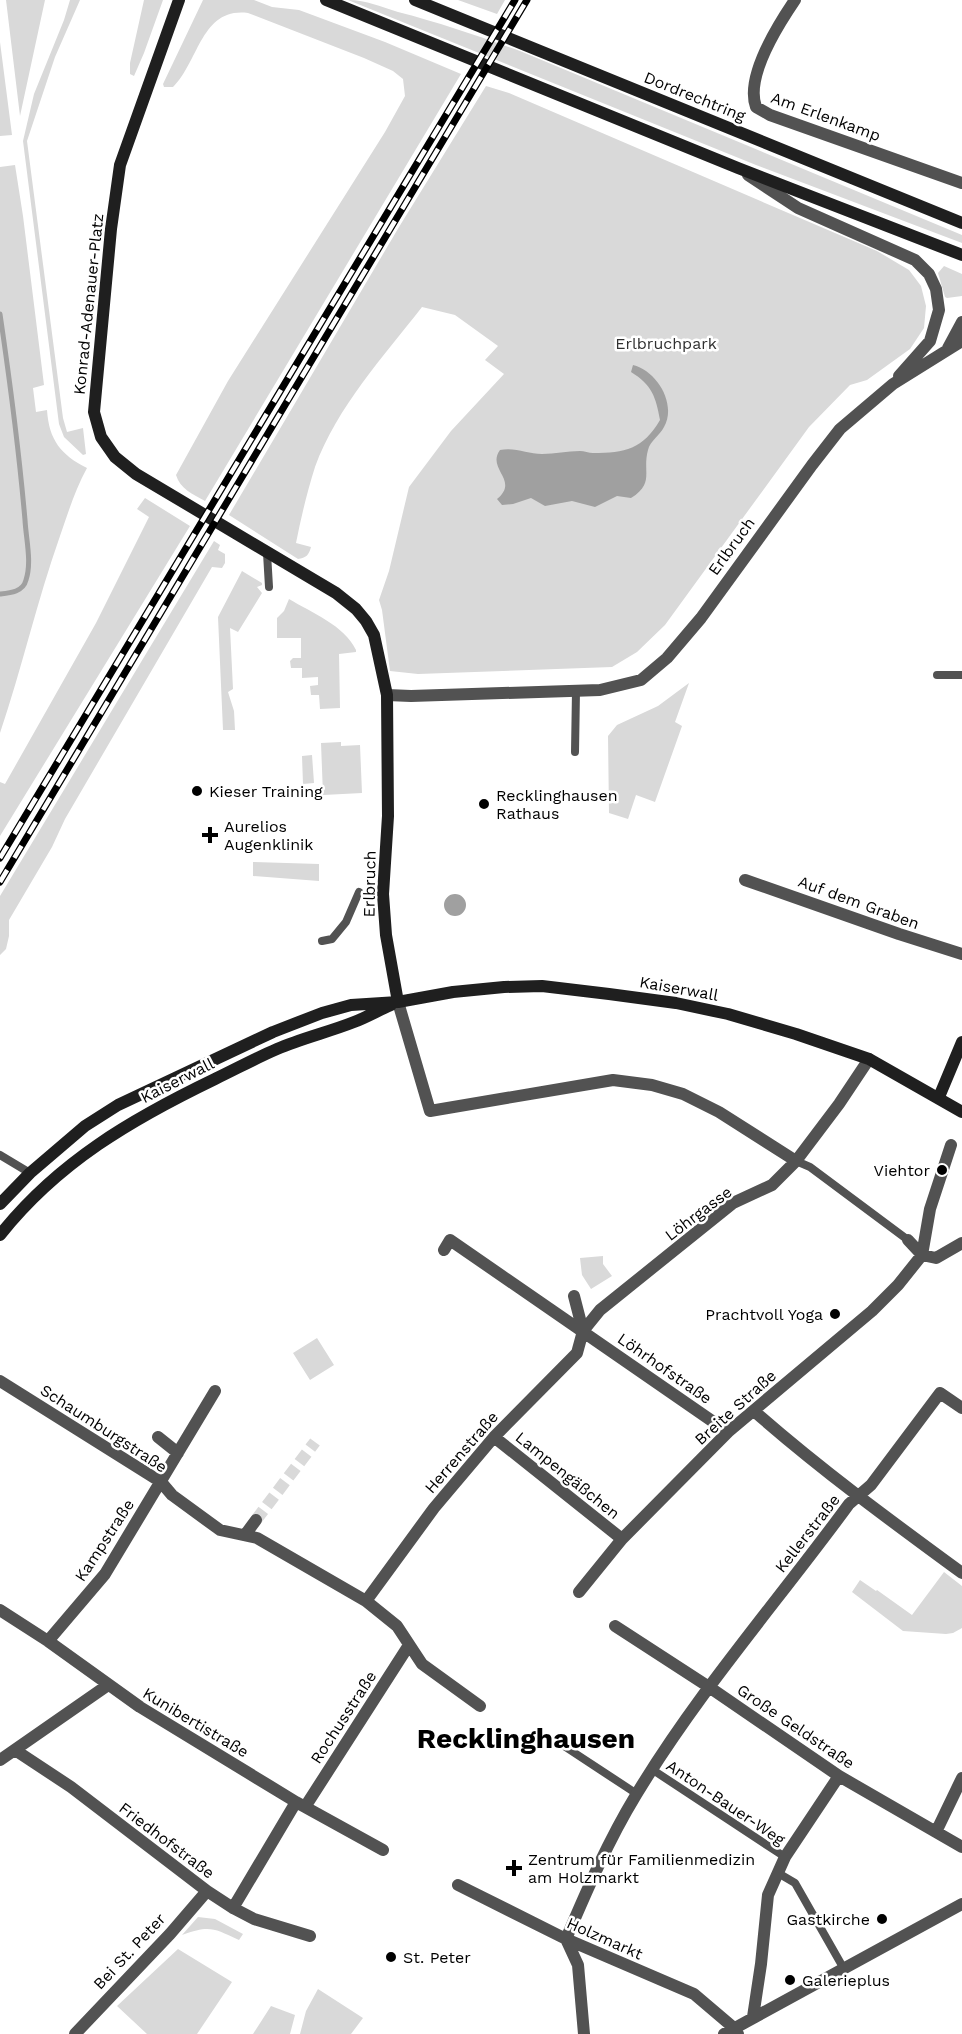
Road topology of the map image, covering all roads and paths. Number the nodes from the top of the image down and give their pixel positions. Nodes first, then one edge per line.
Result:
1 (179, 0) edge
2 (326, 0) edge
3 (416, 0) edge
4 (795, 0) edge
5 (738, 168) junction
6 (962, 183) edge
7 (962, 223) edge
8 (962, 255) edge
9 (962, 322) edge
10 (962, 341) edge
11 (946, 352) junction
12 (893, 384) junction
13 (249, 542) joint
14 (267, 553) junction
15 (269, 587) dead end
16 (937, 675) dead end
17 (962, 675) edge
18 (576, 691) junction
19 (387, 695) junction
20 (575, 753) dead end
21 (745, 880) dead end
22 (359, 892) dead end
23 (321, 941) dead end
24 (962, 954) edge
25 (398, 1002) junction
26 (962, 1042) edge
27 (868, 1059) junction
28 (939, 1097) junction
29 (962, 1112) edge
30 (951, 1146) dead end
31 (0, 1155) edge
32 (796, 1161) junction
33 (30, 1173) junction
34 (0, 1204) edge
35 (0, 1235) edge
36 (908, 1240) joint
37 (962, 1243) edge
38 (447, 1245) dead end
39 (922, 1256) junction
40 (574, 1296) dead end
41 (583, 1331) junction
42 (0, 1381) edge
43 (215, 1391) dead end
44 (962, 1408) edge
45 (754, 1411) junction
46 (729, 1432) junction
47 (158, 1437) dead end
48 (494, 1437) junction
49 (178, 1454) junction
50 (160, 1482) junction
51 (859, 1496) junction
52 (256, 1520) tunnel mouth
53 (244, 1535) junction
54 (622, 1539) junction
55 (962, 1574) edge
56 (579, 1592) dead end
57 (366, 1601) junction
58 (0, 1610) edge
59 (615, 1626) dead end
60 (48, 1641) junction
61 (409, 1645) junction
62 (108, 1685) junction
63 (709, 1687) junction
64 (480, 1706) dead end
65 (564, 1746) dead end
66 (15, 1750) junction
67 (0, 1760) edge
68 (653, 1770) junction
69 (839, 1776) junction
70 (962, 1778) edge
71 (637, 1794) junction
72 (301, 1804) junction
73 (936, 1833) junction
74 (962, 1847) edge
75 (383, 1850) dead end
76 (785, 1857) junction
77 (778, 1873) junction
78 (458, 1885) dead end
79 (207, 1891) junction
80 (962, 1904) edge
81 (233, 1908) junction
82 (310, 1936) dead end
83 (566, 1939) junction
84 (844, 1969) junction
85 (753, 2018) junction
86 (732, 2032) edge
87 (75, 2034) edge
88 (584, 2034) edge

1 - 13 main road, Konrad-Adenauer-Platz
2 - 5 main road
3 - 7 main road, Dordrechtring
4 - 6 street, Am Erlenkamp
5 - 8 main road
5 - 12 street, Erlbruch
9 - 11 street
10 - 11 street, Erlbruch
11 - 12 street, Erlbruch
12 - 18 street, Erlbruch
13 - 14 main road, Erlbruch
14 - 15 lane
14 - 19 main road, Erlbruch
16 - 17 lane
18 - 19 street, Erlbruch
18 - 20 lane
19 - 25 main road, Erlbruch
21 - 24 street, Auf dem Graben
22 - 23 lane
25 - 27 main road, Kaiserwall
25 - 32 street
25 - 33 main road, Kaiserwall
25 - 35 main road, Kaiserwall
26 - 28 main road
27 - 28 main road, Kaiserwall
27 - 32 street, Löhrgasse
28 - 29 main road, Kaiserwall
30 - 39 street, Breite Straße
31 - 33 lane
32 - 36 lane
32 - 41 street, Löhrgasse
33 - 34 main road, Kaiserwall
36 - 39 street
37 - 39 street
38 - 41 street, Löhrhofstraße
39 - 45 street, Breite Straße
40 - 41 street
41 - 46 street, Löhrhofstraße
41 - 48 street, Herrenstraße
42 - 50 street, Schaumburgstraße
43 - 49 street, Kampstraße
44 - 51 street, Kellerstraße
45 - 46 street, Breite Straße
45 - 51 street
46 - 54 street, Breite Straße
47 - 49 street
48 - 54 street, Lampengäßchen
48 - 57 street, Herrenstraße
49 - 50 street, Kampstraße
50 - 53 street, Schaumburgstraße
50 - 60 street, Kampstraße
51 - 55 street
51 - 63 street, Kellerstraße
52 - 53 street
53 - 57 street, Schaumburgstraße
54 - 56 street, Breite Straße
57 - 61 street, Schaumburgstraße
58 - 60 street, Kunibertistraße
59 - 63 street, Große Geldstraße
60 - 62 street, Kunibertistraße
61 - 64 street, Schaumburgstraße
61 - 72 street, Rochusstraße
62 - 66 street
62 - 72 street, Kunibertistraße
63 - 68 street, Kellerstraße
63 - 69 street, Große Geldstraße
65 - 71 lane
66 - 67 street
66 - 79 street, Friedhofstraße
68 - 71 street, Kellerstraße
68 - 76 lane, Anton-Bauer-Weg
69 - 73 street, Große Geldstraße
69 - 76 street
70 - 73 street
71 - 83 street, Kellerstraße
72 - 75 street, Kunibertistraße
72 - 81 street, Rochusstraße
73 - 74 street, Große Geldstraße
76 - 77 street
77 - 84 lane
77 - 85 street
78 - 83 street, Holzmarkt
79 - 81 street, Friedhofstraße
79 - 87 street, Bei St. Peter
80 - 84 street
81 - 82 street, Friedhofstraße
83 - 86 street, Holzmarkt
83 - 88 street
84 - 85 street
85 - 86 street

